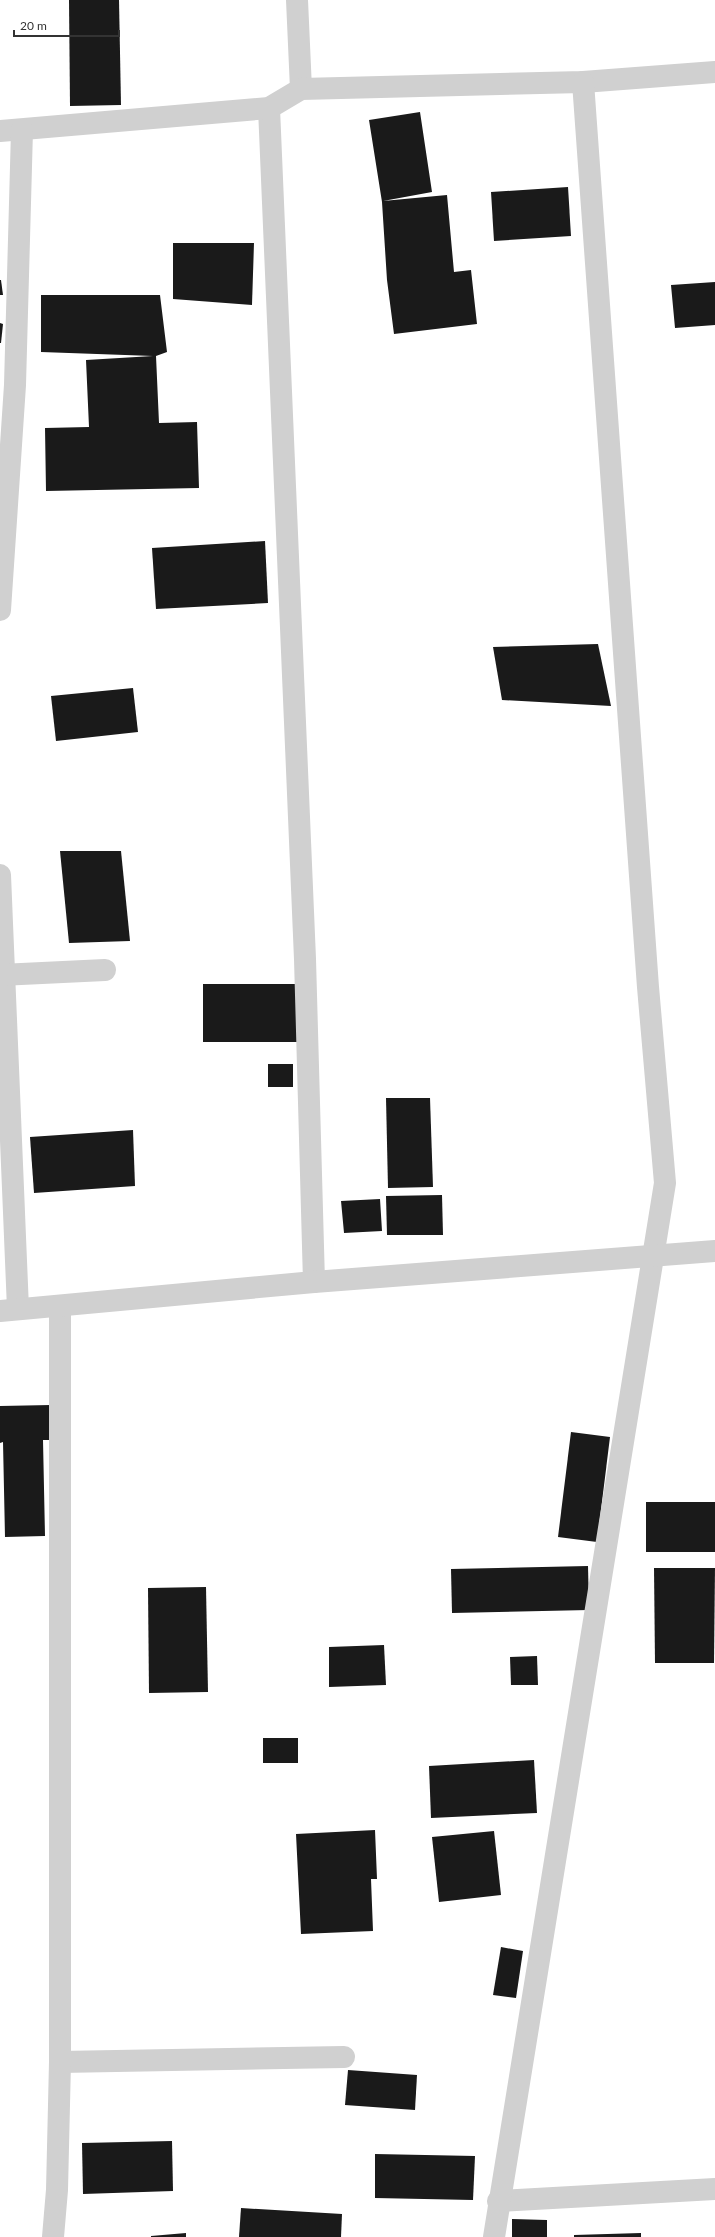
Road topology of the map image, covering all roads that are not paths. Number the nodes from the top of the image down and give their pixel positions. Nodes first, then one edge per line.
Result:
1 (297, 0) edge
2 (715, 72) edge
3 (583, 82) junction
4 (301, 89) junction
5 (269, 108) junction
6 (22, 130) junction
7 (0, 132) edge
8 (0, 610) edge
9 (0, 876) edge
10 (105, 970) dead end
11 (1, 975) edge
12 (715, 1252) edge
13 (654, 1257) junction
14 (314, 1282) junction
15 (60, 1306) junction
16 (9, 1310) edge
17 (344, 2057) dead end
18 (60, 2062) junction
19 (715, 2189) edge
20 (498, 2201) junction
21 (53, 2237) edge
22 (494, 2237) edge

1 - 4 street
2 - 3 street
3 - 4 street
3 - 13 street
4 - 5 street
5 - 6 street
5 - 14 street
6 - 7 street
6 - 8 street
9 - 11 street
10 - 11 street
11 - 16 street
12 - 13 street
13 - 14 street
13 - 20 street
14 - 15 street
15 - 16 street
15 - 18 street
17 - 18 street
18 - 21 street
19 - 20 street
20 - 22 street

